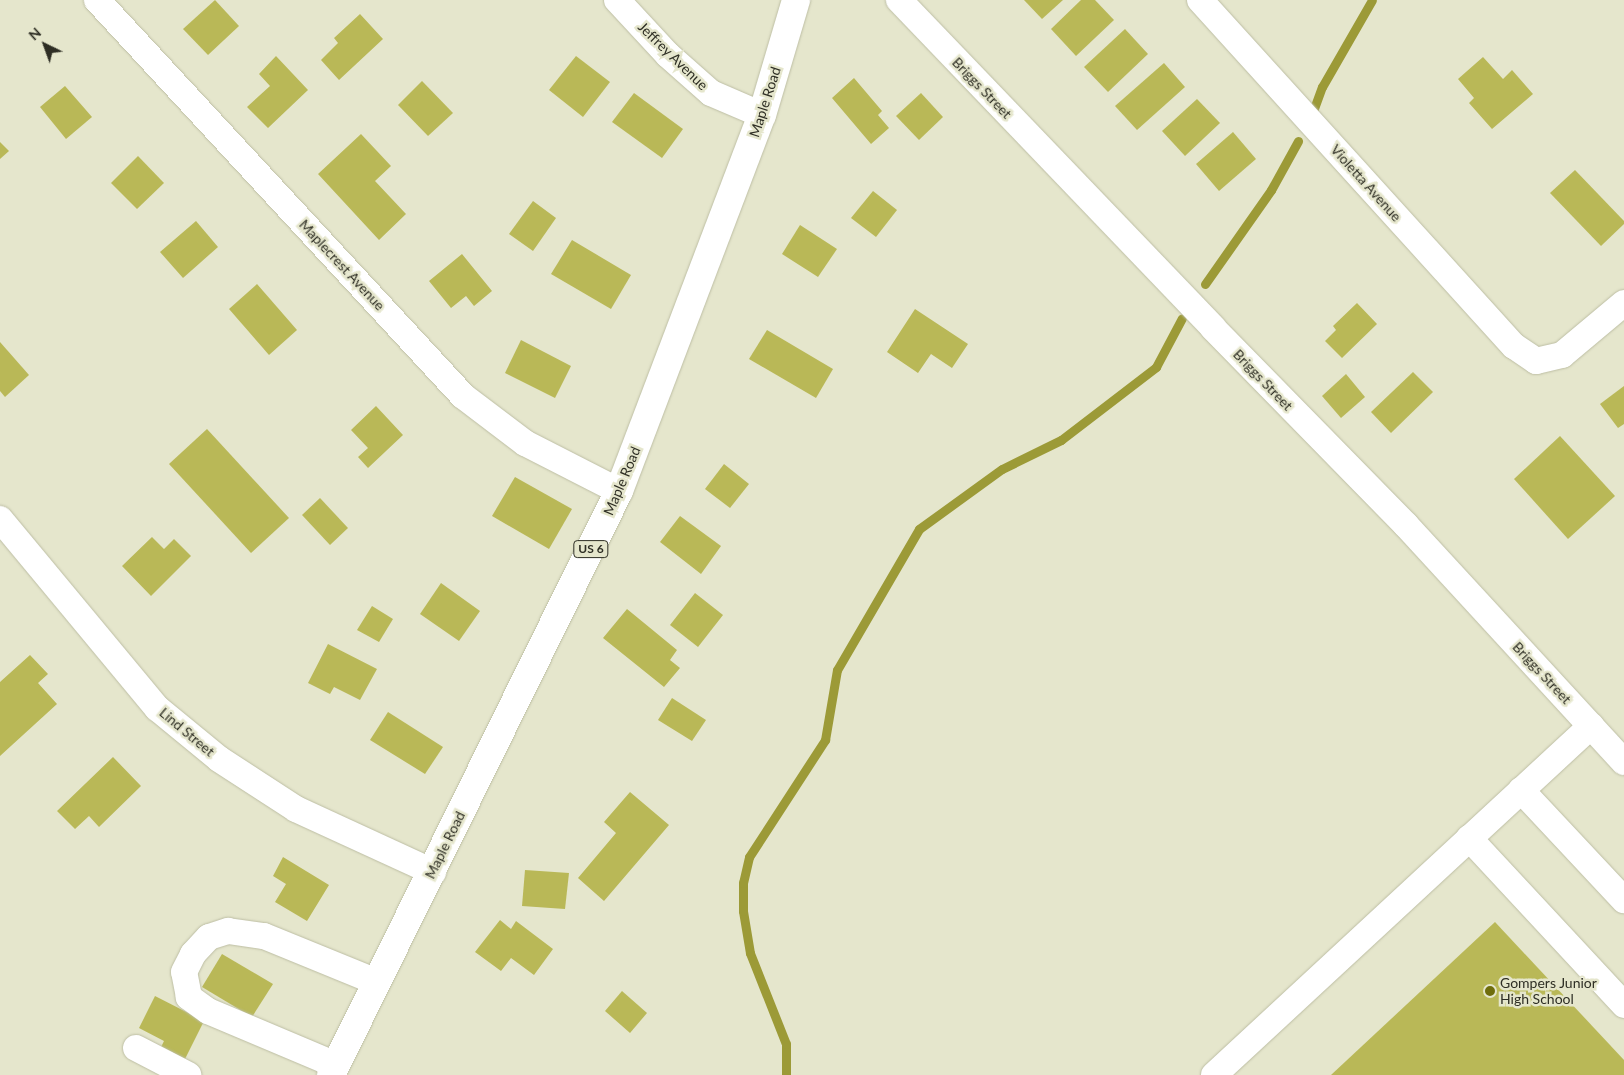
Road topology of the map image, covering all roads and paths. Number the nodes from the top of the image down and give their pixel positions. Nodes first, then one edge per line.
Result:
1 (97, 0) edge
2 (616, 0) edge
3 (796, 0) edge
4 (899, 0) edge
5 (1200, 0) edge
6 (762, 115) junction
7 (1624, 303) edge
8 (619, 491) junction
9 (0, 519) edge
10 (1590, 726) junction
11 (1624, 762) edge
12 (1521, 790) junction
13 (1469, 838) junction
14 (432, 872) junction
15 (1624, 900) edge
16 (378, 982) junction
17 (1624, 1006) edge
18 (136, 1048) dead end
19 (334, 1070) edge
20 (188, 1075) edge
21 (1214, 1075) edge

1 - 8 street, Maplecrest Avenue
2 - 6 street, Jeffrey Avenue
3 - 6 main road, Maple Road / US 6
4 - 10 street, Briggs Street
5 - 7 street, Violetta Avenue
6 - 8 main road, Maple Road / US 6
8 - 14 main road, Maple Road / US 6
9 - 14 street, Lind Street
10 - 11 street, Briggs Street
10 - 12 street
12 - 13 street
12 - 15 street
13 - 17 street
13 - 21 street
14 - 16 main road, Maple Road / US 6
16 - 19 main road, Maple Road / US 6
16 - 19 street
18 - 20 street

